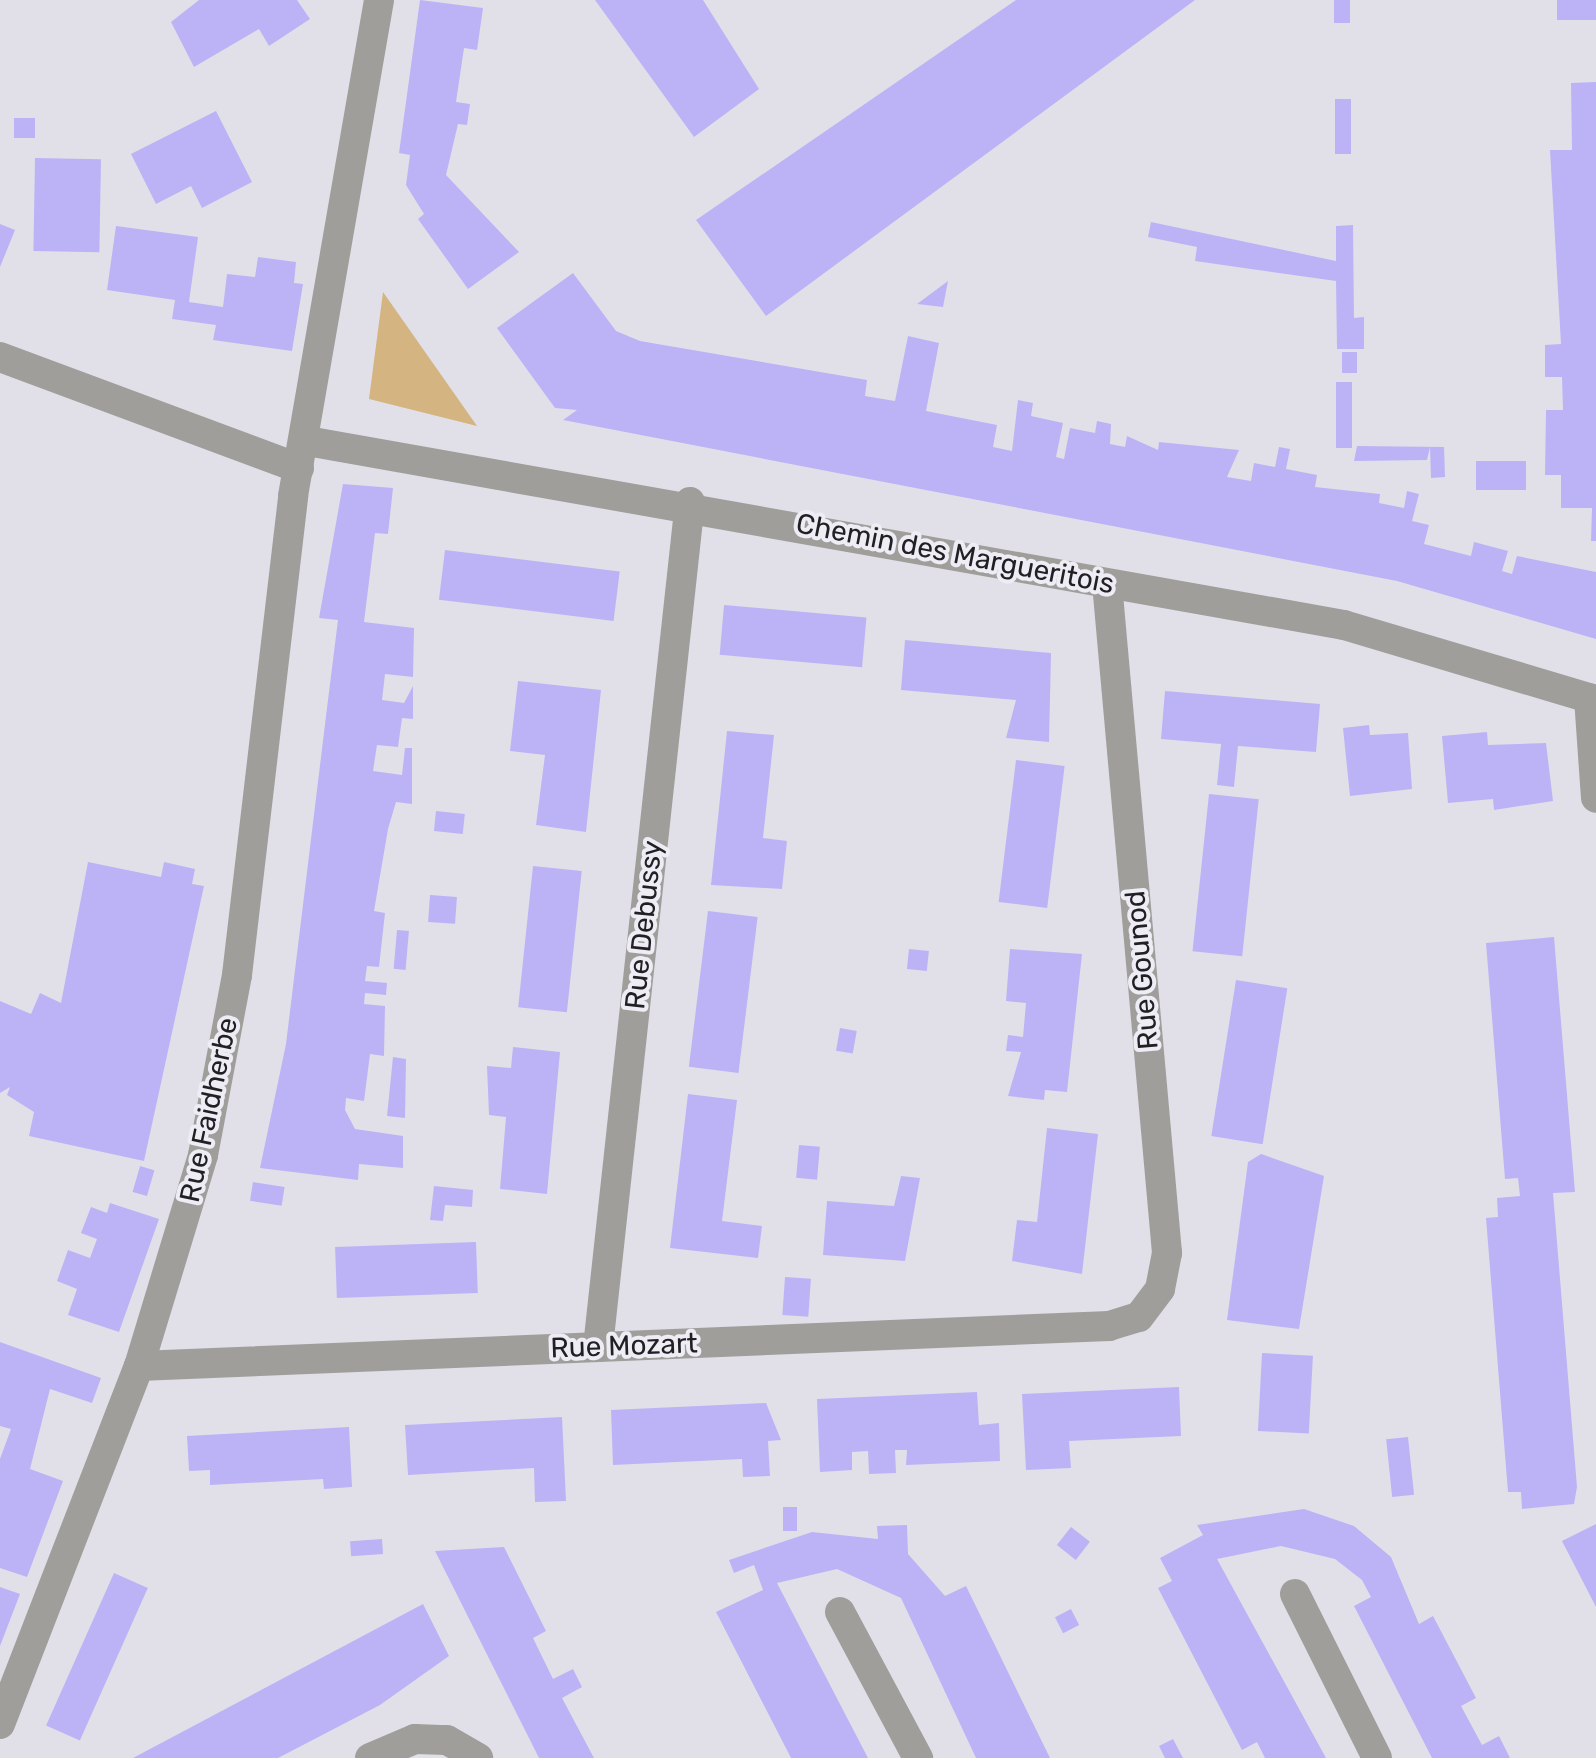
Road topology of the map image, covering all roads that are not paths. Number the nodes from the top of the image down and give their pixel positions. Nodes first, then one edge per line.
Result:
1 (379, 0) edge
2 (0, 358) edge
3 (303, 454) junction
4 (690, 502) junction
5 (1107, 584) junction
6 (1592, 699) edge
7 (1596, 798) edge
8 (1109, 1326) joint
9 (598, 1347) junction
10 (139, 1366) junction
11 (1295, 1594) dead end
12 (840, 1612) dead end
13 (0, 1724) edge
14 (370, 1758) edge
15 (478, 1758) edge
16 (918, 1758) edge
17 (1376, 1758) edge

1 - 3 street, Rue Faidherbe
2 - 3 street, Chemin des Margueritois
3 - 4 street, Chemin des Margueritois
3 - 10 street, Rue Faidherbe
4 - 5 street, Chemin des Margueritois
4 - 9 street, Rue Debussy
5 - 6 street, Chemin des Margueritois
5 - 8 street, Rue Gounod
6 - 7 street
8 - 9 street, Rue Mozart
9 - 10 street, Rue Mozart
10 - 13 street, Rue Faidherbe
11 - 17 street
12 - 16 street
14 - 15 street

